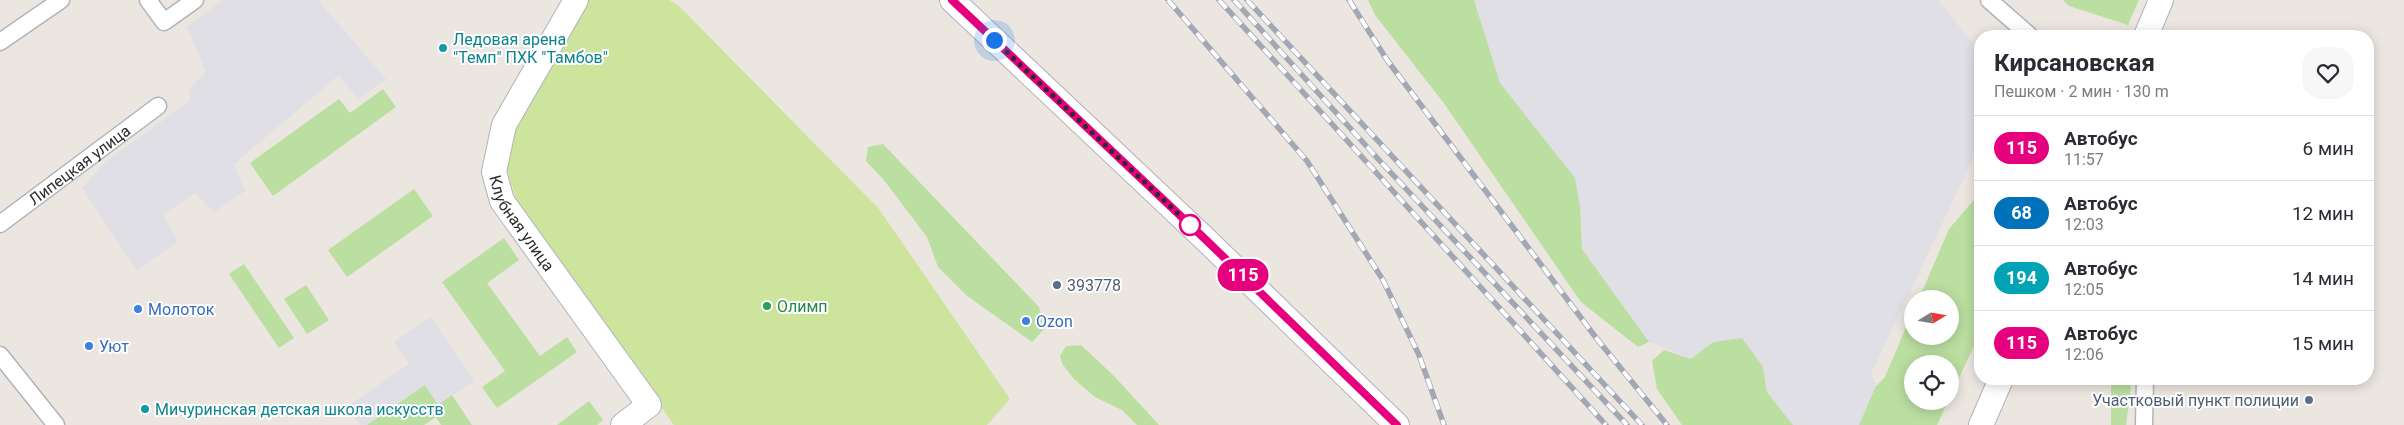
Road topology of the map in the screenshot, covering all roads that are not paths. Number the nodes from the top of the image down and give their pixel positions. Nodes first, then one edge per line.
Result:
1 (61, 0) edge
2 (148, 0) edge
3 (195, 0) edge
4 (576, 0) edge
5 (952, 0) edge
6 (1989, 0) edge
7 (2161, 0) edge
8 (2023, 30) edge
9 (2148, 30) edge
10 (0, 42) edge
11 (158, 106) dead end
12 (0, 224) edge
13 (0, 355) edge
14 (1998, 385) edge
15 (2145, 385) edge
16 (56, 425) edge
17 (623, 425) edge
18 (1397, 425) edge
19 (1981, 425) edge
20 (2144, 425) edge

1 - 10 street
2 - 3 street
4 - 17 main road, Клубная улица
5 - 18 main road
6 - 8 street
7 - 9 main road
11 - 12 street, Липецкая улица
13 - 16 street
14 - 19 main road
15 - 20 street

